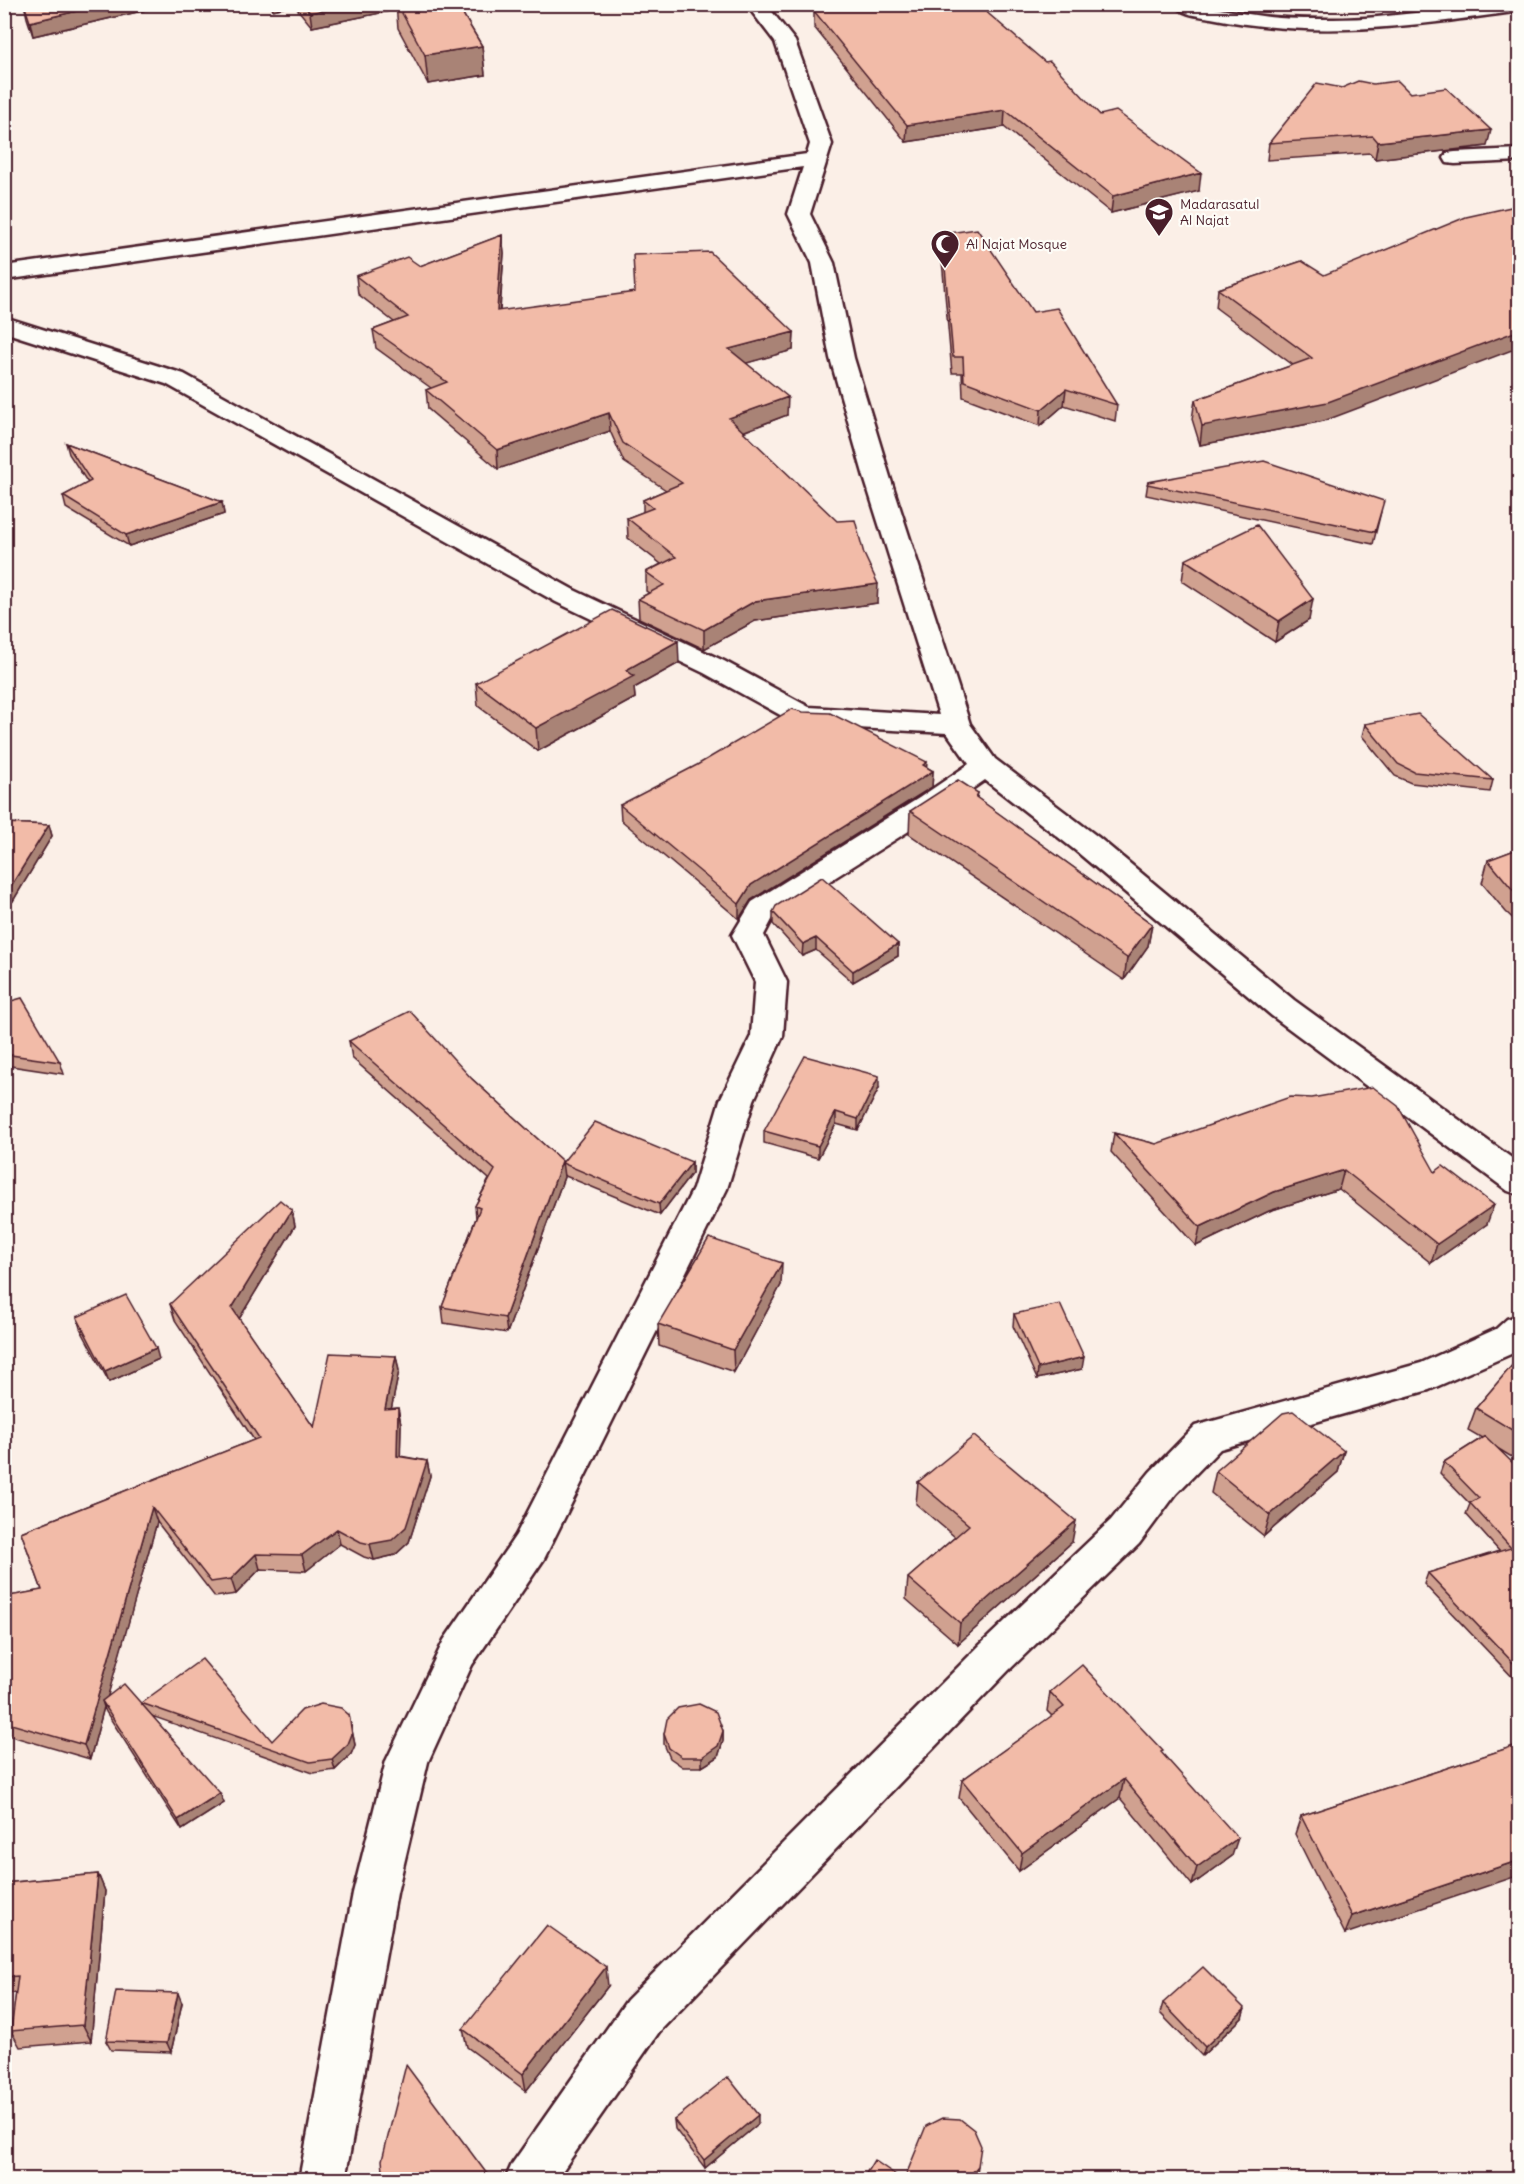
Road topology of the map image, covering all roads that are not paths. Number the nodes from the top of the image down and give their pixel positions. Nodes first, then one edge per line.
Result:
1 (755, 4) edge
2 (1183, 4) edge
3 (1520, 5) edge
4 (1520, 155) edge
5 (1455, 158) edge
6 (816, 159) junction
7 (4, 273) edge
8 (4, 324) edge
9 (956, 725) junction
10 (985, 766) junction
11 (1520, 1182) edge
12 (1520, 1329) edge
13 (322, 2180) edge
14 (528, 2180) edge

1 - 6 street
2 - 3 street
4 - 5 street
6 - 7 street
6 - 9 street
8 - 9 street
9 - 10 street
10 - 11 street
10 - 13 street
12 - 14 street

